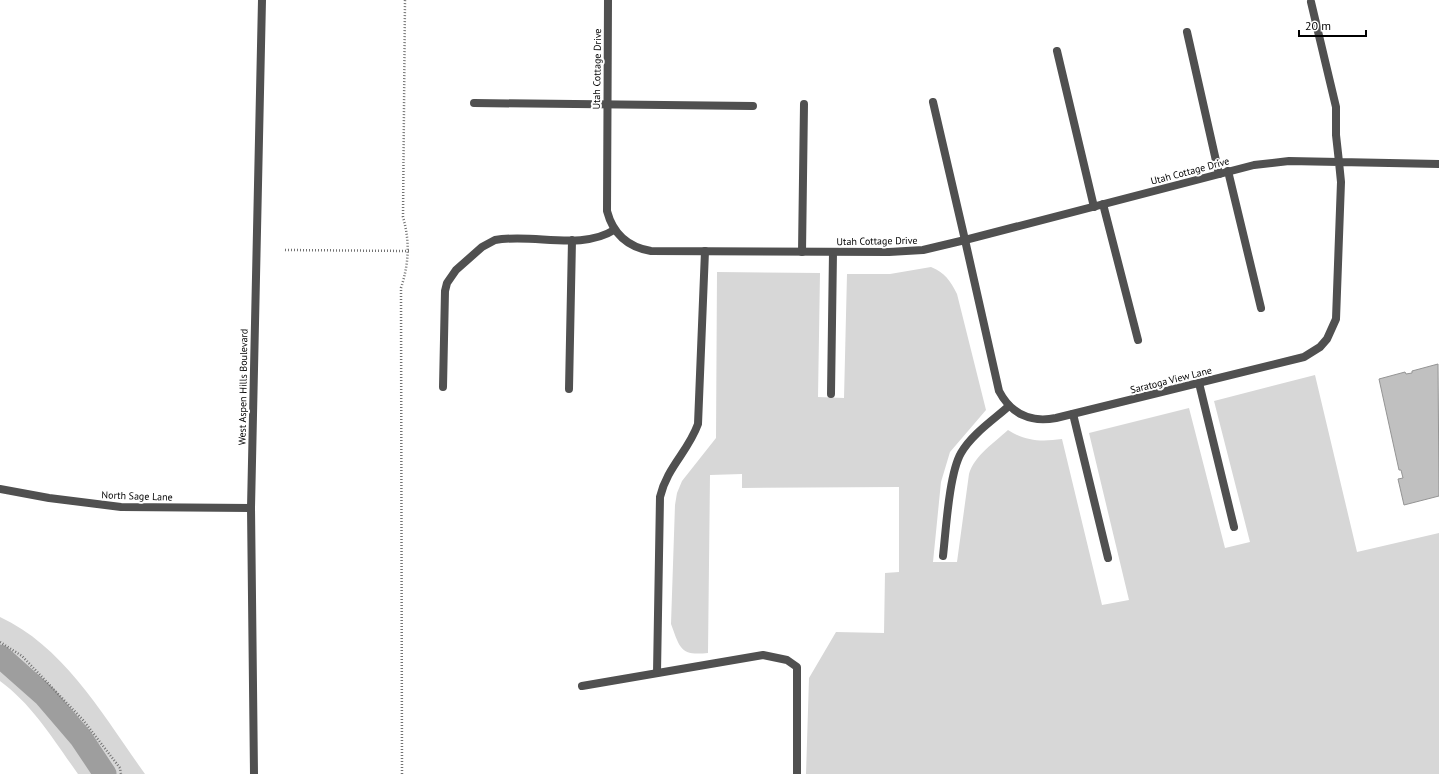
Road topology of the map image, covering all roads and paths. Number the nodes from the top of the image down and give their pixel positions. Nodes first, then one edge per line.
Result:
1 (262, 0) edge
2 (405, 0) edge
3 (608, 0) edge
4 (1311, 2) dead end
5 (1187, 32) dead end
6 (1056, 51) dead end
7 (933, 102) dead end
8 (474, 103) dead end
9 (607, 104) junction
10 (804, 104) dead end
11 (753, 106) dead end
12 (1339, 162) junction
13 (1439, 164) edge
14 (1228, 172) junction
15 (1219, 174) junction
16 (1103, 204) junction
17 (1094, 207) junction
18 (614, 230) junction
19 (572, 240) junction
20 (965, 240) junction
21 (285, 250) dead end
22 (409, 251) junction
23 (704, 251) junction
24 (802, 252) junction
25 (833, 252) junction
26 (1261, 308) dead end
27 (1138, 340) dead end
28 (1199, 383) junction
29 (443, 387) dead end
30 (569, 389) dead end
31 (831, 394) dead end
32 (1009, 406) junction
33 (1073, 414) junction
34 (0, 489) edge
35 (251, 508) junction
36 (1234, 527) dead end
37 (942, 556) dead end
38 (1108, 558) dead end
39 (0, 642) edge
40 (657, 674) junction
41 (582, 686) dead end
42 (121, 774) edge
43 (254, 774) edge
44 (402, 774) edge
45 (797, 774) edge

1 - 35 street, West Aspen Hills Boulevard
2 - 22 path
3 - 9 street, Utah Cottage Drive
4 - 12 street, Saratoga View Lane
5 - 15 street
6 - 17 street
7 - 20 street, Saratoga View Lane
8 - 9 street
9 - 11 street
9 - 18 street, Utah Cottage Drive
10 - 24 street
12 - 13 street, Utah Cottage Drive
12 - 14 street, Utah Cottage Drive
12 - 28 street, Saratoga View Lane
14 - 15 street, Utah Cottage Drive
14 - 26 street
15 - 16 street, Utah Cottage Drive
16 - 17 street, Utah Cottage Drive
16 - 27 street
17 - 20 street, Utah Cottage Drive
18 - 19 street
18 - 23 street, Utah Cottage Drive
19 - 29 street
19 - 30 street
20 - 25 street, Utah Cottage Drive
20 - 32 street, Saratoga View Lane
21 - 22 path
22 - 44 path
23 - 24 street, Utah Cottage Drive
23 - 40 street
24 - 25 street, Utah Cottage Drive
25 - 31 street
28 - 33 street, Saratoga View Lane
28 - 36 street
32 - 33 street, Saratoga View Lane
32 - 37 street
33 - 38 street
34 - 35 street, North Sage Lane
35 - 43 street, West Aspen Hills Boulevard
39 - 42 path
40 - 41 street
40 - 45 street

